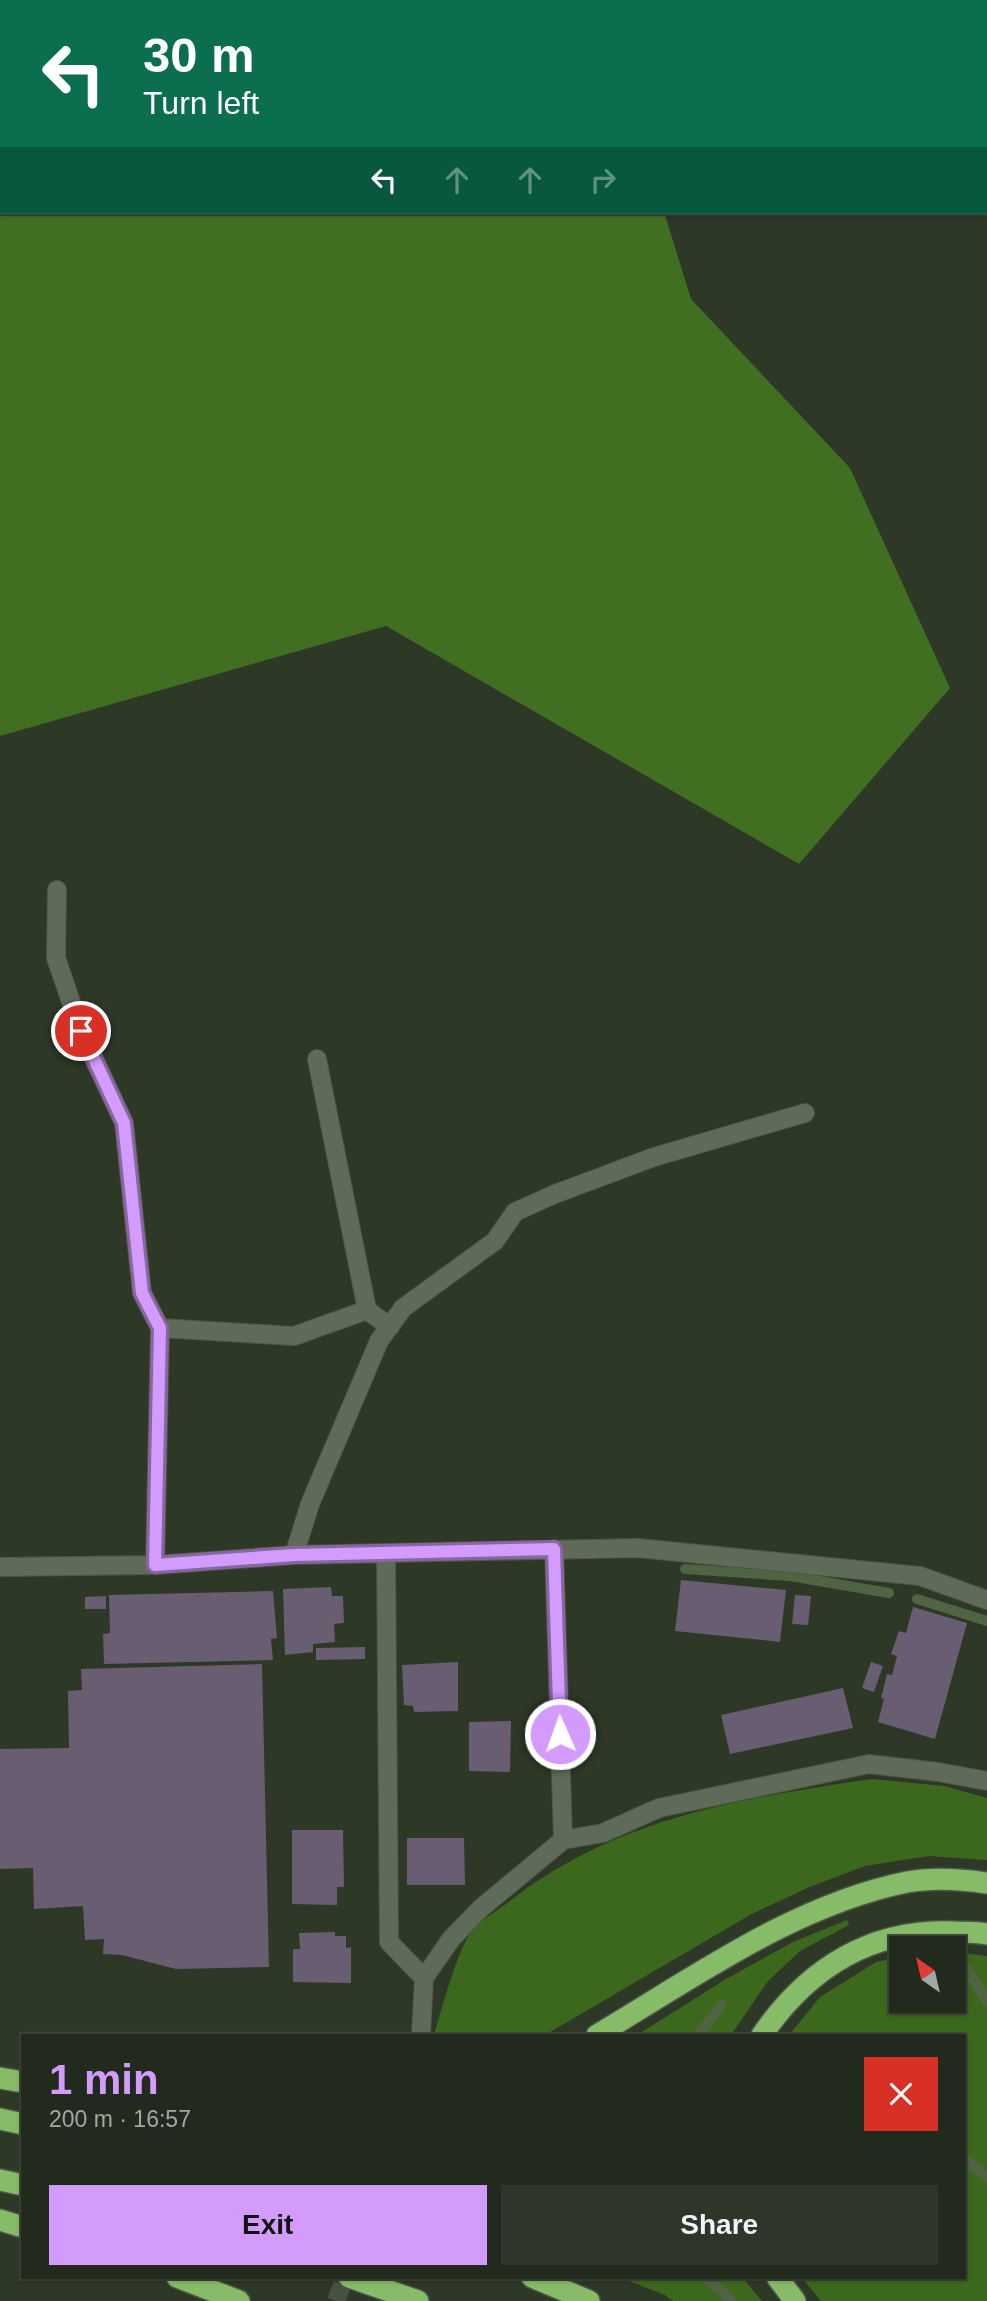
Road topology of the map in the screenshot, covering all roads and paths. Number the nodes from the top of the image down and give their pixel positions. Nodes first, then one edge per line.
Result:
1 (57, 890) dead end
2 (317, 1059) dead end
3 (805, 1113) dead end
4 (367, 1310) junction
5 (390, 1327) junction
6 (160, 1328) junction
7 (554, 1549) junction
8 (386, 1553) junction
9 (294, 1555) junction
10 (155, 1565) junction
11 (0, 1567) edge
12 (987, 1600) edge
13 (987, 1781) edge
14 (563, 1840) junction
15 (987, 1883) edge
16 (987, 1934) edge
17 (424, 1978) junction
18 (422, 2034) edge
19 (599, 2034) edge
20 (763, 2034) edge
21 (0, 2078) edge
22 (21, 2081) edge
23 (0, 2119) edge
24 (21, 2124) edge
25 (0, 2180) edge
26 (21, 2185) edge
27 (0, 2220) edge
28 (21, 2226) edge
29 (182, 2279) edge
30 (355, 2279) edge
31 (537, 2279) edge
32 (778, 2279) edge
33 (239, 2301) edge
34 (418, 2301) edge
35 (589, 2301) edge
36 (795, 2301) edge

1 - 6 street
2 - 4 street
3 - 5 street
4 - 5 street
4 - 6 street
5 - 9 street
6 - 10 street
7 - 8 street
7 - 12 street
7 - 14 street
8 - 9 street
8 - 17 street
9 - 10 street
10 - 11 street
13 - 14 street
14 - 17 street
15 - 19 highway
16 - 20 highway
17 - 18 street
21 - 22 highway
23 - 24 highway
25 - 26 highway
27 - 28 highway
29 - 33 highway
30 - 34 highway
31 - 35 highway
32 - 36 highway

